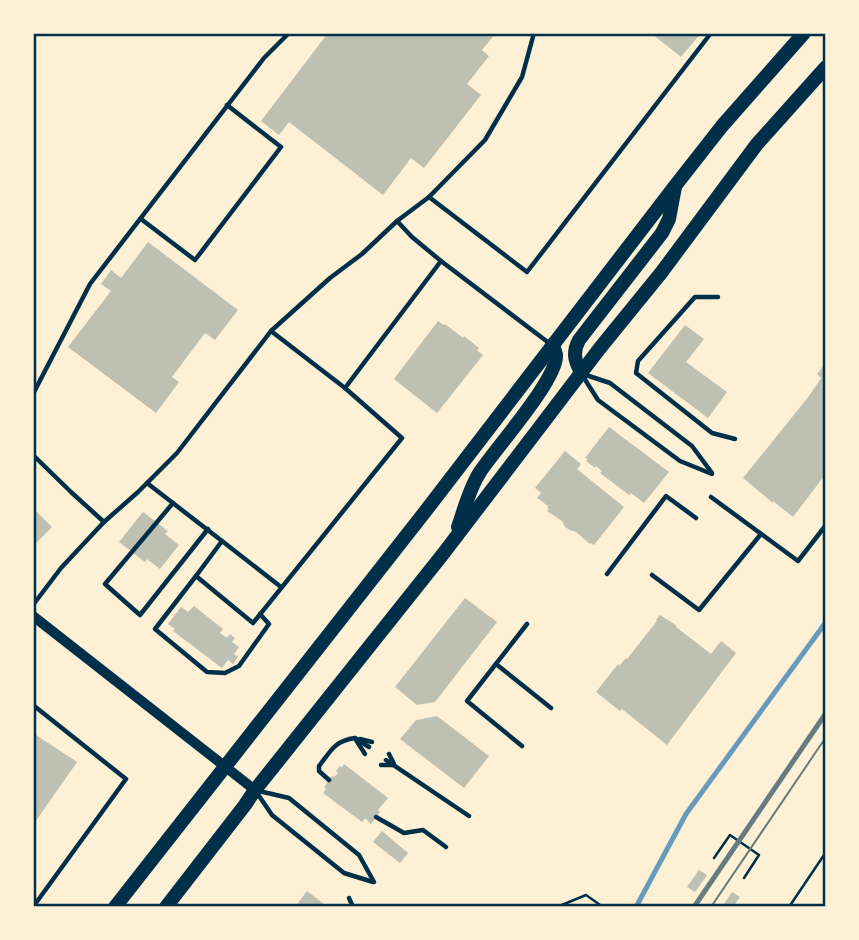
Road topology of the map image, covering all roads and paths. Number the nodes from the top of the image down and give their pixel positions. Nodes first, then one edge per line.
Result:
1 (289, 33) edge
2 (534, 33) edge
3 (711, 33) edge
4 (804, 33) edge
5 (826, 67) edge
6 (227, 105) junction
7 (675, 186) junction
8 (429, 197) junction
9 (141, 219) junction
10 (397, 221) junction
11 (441, 261) junction
12 (718, 297) dead end
13 (271, 331) junction
14 (552, 345) junction
15 (582, 374) junction
16 (345, 388) junction
17 (33, 394) edge
18 (735, 439) dead end
19 (33, 454) edge
20 (147, 483) junction
21 (711, 497) dead end
22 (173, 503) junction
23 (696, 518) dead end
24 (104, 522) junction
25 (826, 525) edge
26 (208, 529) junction
27 (761, 534) junction
28 (222, 541) junction
29 (453, 542) junction
30 (607, 574) dead end
31 (652, 575) dead end
32 (196, 576) junction
33 (281, 587) junction
34 (33, 605) edge
35 (260, 614) junction
36 (33, 616) edge
37 (527, 624) dead end
38 (496, 664) junction
39 (33, 705) edge
40 (551, 708) dead end
41 (355, 738) junction
42 (372, 742) dead end
43 (522, 746) dead end
44 (369, 747) dead end
45 (365, 754) dead end
46 (388, 757) dead end
47 (381, 765) dead end
48 (394, 765) junction
49 (225, 766) junction
50 (329, 780) dead end
51 (255, 790) junction
52 (468, 816) dead end
53 (376, 817) dead end
54 (446, 846) dead end
55 (826, 852) edge
56 (714, 858) dead end
57 (744, 878) dead end
58 (349, 898) dead end
59 (33, 907) edge
60 (115, 907) edge
61 (166, 907) edge
62 (353, 907) edge
63 (557, 907) edge
64 (603, 907) edge
65 (789, 907) edge

1 - 6 lane
2 - 8 lane
3 - 8 lane
4 - 7 main road
5 - 15 main road
6 - 9 lane
6 - 9 lane
7 - 14 main road
7 - 15 main road
8 - 10 lane
9 - 17 lane
10 - 11 lane
10 - 13 lane
11 - 14 lane
11 - 16 lane
12 - 18 lane
13 - 16 lane
13 - 20 lane
14 - 29 main road
14 - 49 main road
15 - 15 lane
15 - 29 main road
16 - 33 lane
19 - 24 lane
20 - 22 lane
20 - 24 lane
21 - 27 lane
22 - 26 lane
22 - 26 lane
23 - 30 lane
24 - 34 lane
25 - 27 lane
26 - 28 lane
27 - 31 lane
28 - 32 lane
28 - 33 lane
29 - 51 main road
32 - 35 lane
32 - 35 lane
33 - 35 lane
36 - 49 street
37 - 38 lane
38 - 40 lane
38 - 43 lane
39 - 59 lane
41 - 42 lane
41 - 44 lane
41 - 45 lane
41 - 50 lane
46 - 48 lane
47 - 48 lane
48 - 52 lane
49 - 51 street
49 - 60 main road
51 - 51 lane
51 - 61 main road
53 - 54 lane
55 - 65 path
56 - 57 path
58 - 62 lane
63 - 64 path

